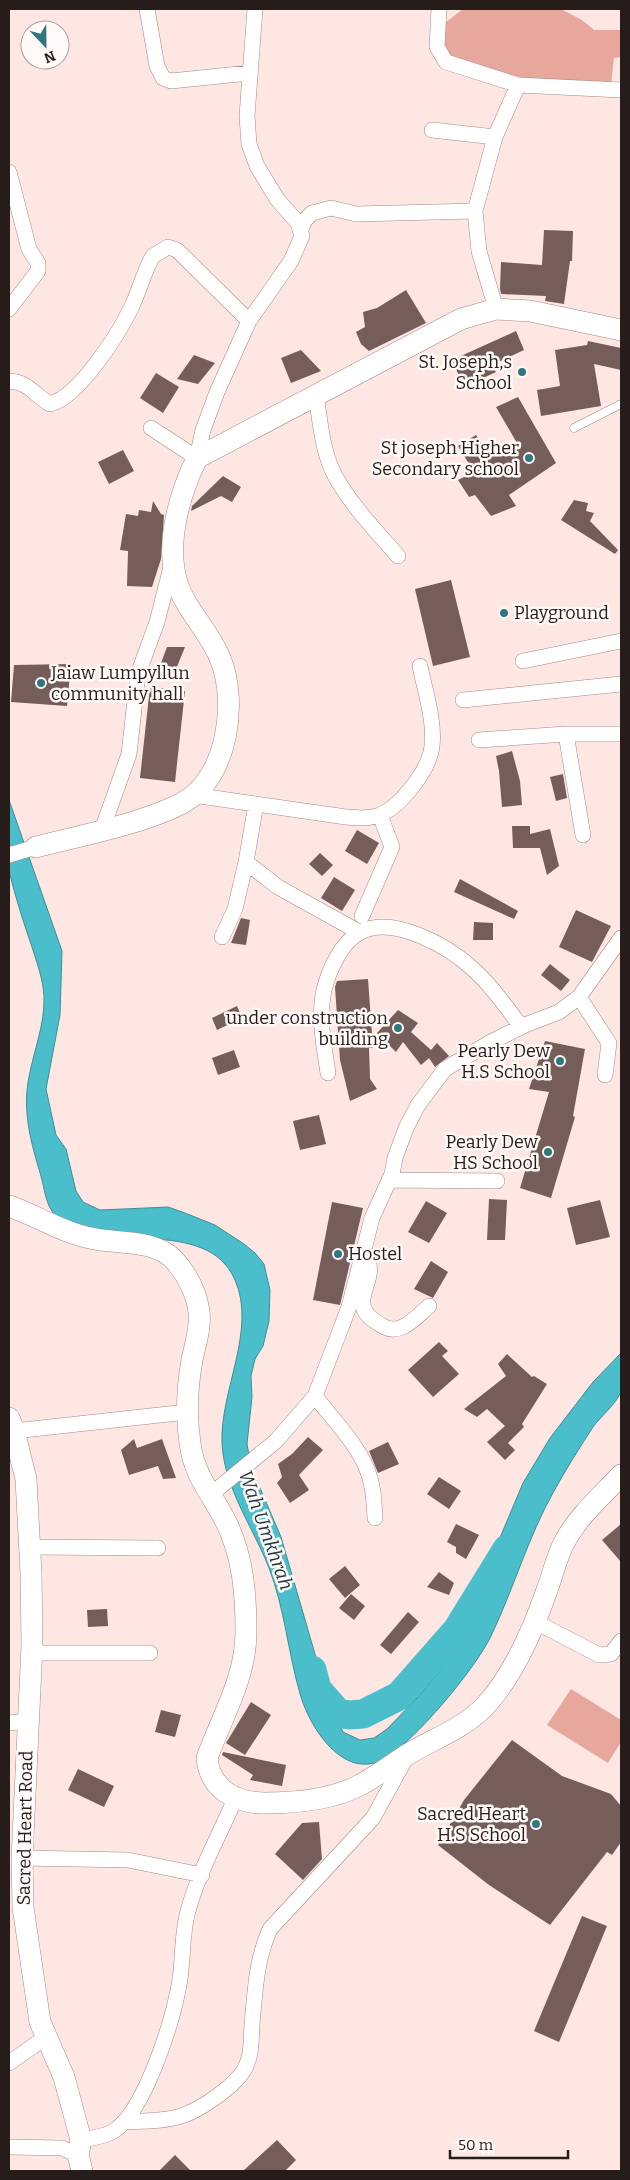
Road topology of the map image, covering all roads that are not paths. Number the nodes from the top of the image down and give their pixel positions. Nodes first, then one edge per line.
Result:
1 (147, 9) edge
2 (255, 9) edge
3 (439, 9) edge
4 (249, 73) junction
5 (518, 85) junction
6 (621, 90) edge
7 (432, 130) dead end
8 (495, 137) junction
9 (9, 172) edge
10 (475, 211) junction
11 (301, 228) junction
12 (9, 309) edge
13 (496, 309) junction
14 (249, 321) junction
15 (621, 330) edge
16 (9, 381) edge
17 (316, 394) junction
18 (621, 404) edge
19 (151, 428) dead end
20 (574, 428) dead end
21 (196, 458) junction
22 (398, 556) dead end
23 (173, 558) junction
24 (621, 641) edge
25 (523, 661) dead end
26 (420, 666) dead end
27 (621, 684) edge
28 (463, 700) dead end
29 (566, 734) junction
30 (621, 734) edge
31 (479, 740) dead end
32 (193, 795) junction
33 (256, 804) junction
34 (380, 815) junction
35 (102, 830) junction
36 (583, 835) dead end
37 (36, 847) joint
38 (9, 855) edge
39 (246, 862) junction
40 (362, 916) dead end
41 (360, 932) junction
42 (222, 938) dead end
43 (621, 938) edge
44 (579, 997) junction
45 (521, 1027) junction
46 (328, 1073) dead end
47 (605, 1075) dead end
48 (389, 1180) junction
49 (497, 1181) dead end
50 (9, 1206) edge
51 (363, 1250) junction
52 (429, 1306) dead end
53 (314, 1396) junction
54 (187, 1412) junction
55 (12, 1424) edge
56 (621, 1475) edge
57 (217, 1490) junction
58 (375, 1518) dead end
59 (30, 1547) junction
60 (158, 1548) dead end
61 (536, 1622) junction
62 (621, 1641) edge
63 (32, 1653) junction
64 (150, 1653) dead end
65 (18, 1722) edge
66 (408, 1754) junction
67 (235, 1799) junction
68 (22, 1858) junction
69 (202, 1875) junction
70 (46, 2037) junction
71 (9, 2063) edge
72 (124, 2122) junction
73 (9, 2148) edge
74 (81, 2155) edge

1 - 4 street
2 - 4 street
3 - 5 street
4 - 11 street
5 - 6 street
5 - 8 street
7 - 8 street
8 - 10 street
9 - 12 street
10 - 11 street
10 - 13 street
11 - 14 street
13 - 15 street
13 - 17 street
14 - 16 street
14 - 21 street
17 - 21 street
17 - 22 street
18 - 20 lane
19 - 21 street
21 - 23 street
23 - 32 street
23 - 35 street
24 - 25 street
26 - 34 street
27 - 28 street
29 - 30 street
29 - 31 street
29 - 36 street
32 - 33 street
32 - 35 street
33 - 34 street
33 - 39 street
34 - 40 street
35 - 37 street
37 - 38 street
39 - 41 street
39 - 42 street
41 - 45 street
41 - 46 street
43 - 44 street
44 - 45 street
44 - 47 street
45 - 48 street
48 - 49 street
48 - 51 street
50 - 54 street
51 - 52 street
51 - 53 street
53 - 57 street
53 - 58 street
54 - 55 street
54 - 57 street
55 - 59 street, Sacred Heart Road
56 - 61 street
57 - 67 street
59 - 60 street
59 - 63 street, Sacred Heart Road
61 - 62 street
61 - 66 street
63 - 64 street
63 - 65 street, Sacred Heart Road
65 - 68 street, Sacred Heart Road
66 - 67 street
66 - 72 street
67 - 69 street
68 - 69 street
68 - 70 street, Sacred Heart Road
69 - 72 street
70 - 71 street
70 - 74 street, Sacred Heart Road
72 - 74 street
73 - 74 street

